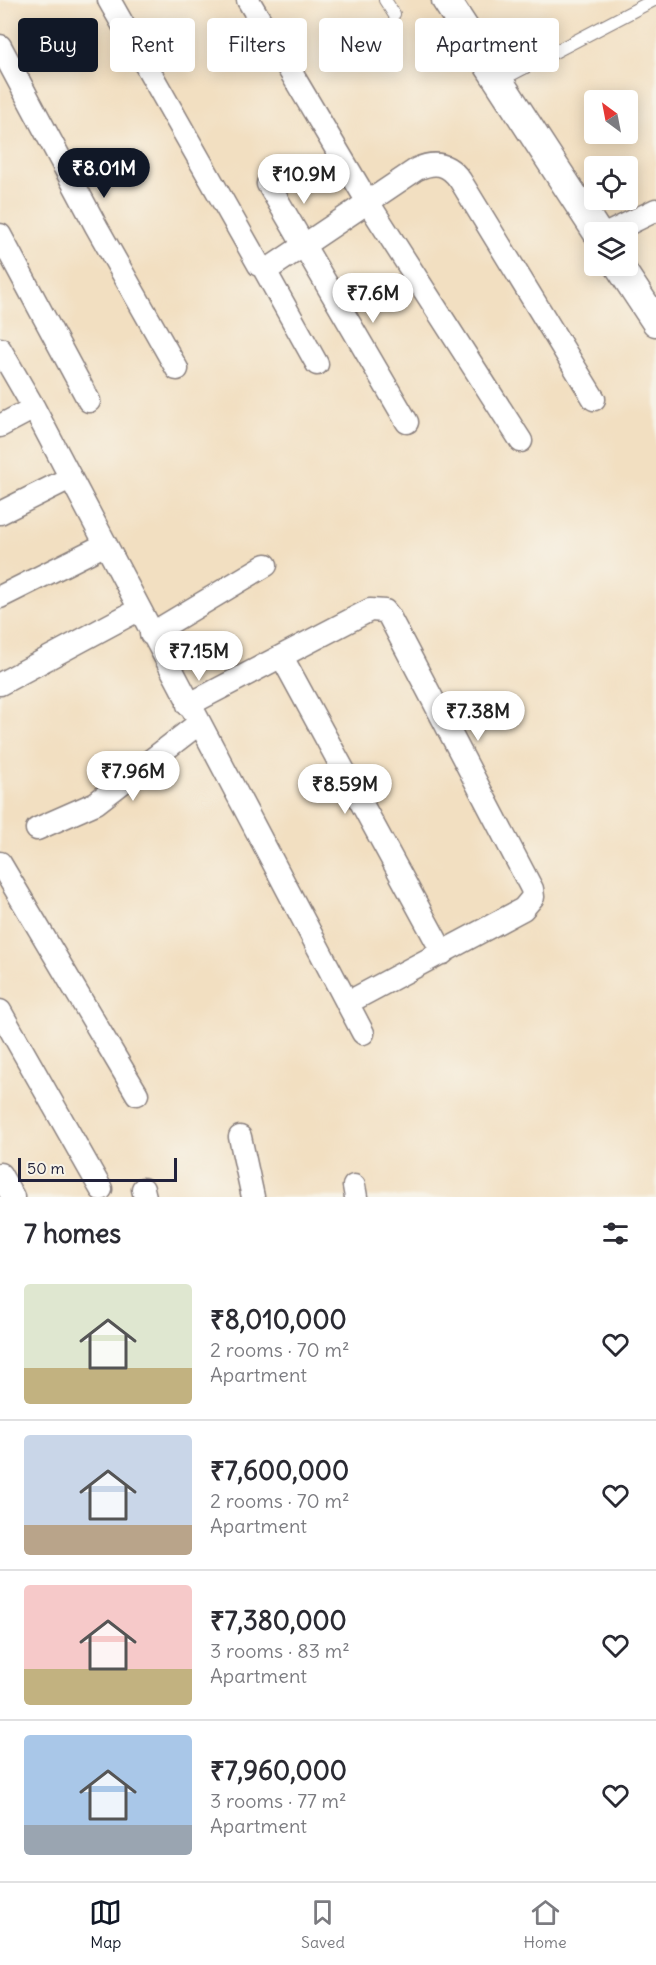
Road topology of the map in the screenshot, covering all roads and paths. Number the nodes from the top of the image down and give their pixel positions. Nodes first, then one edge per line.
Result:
1 (109, 0) edge
2 (385, 0) edge
3 (446, 0) edge
4 (654, 0) edge
5 (255, 2) edge
6 (394, 14) dead end
7 (0, 46) edge
8 (499, 81) junction
9 (268, 184) dead end
10 (369, 204) junction
11 (656, 210) edge
12 (591, 222) edge
13 (631, 222) edge
14 (0, 235) edge
15 (304, 246) junction
16 (263, 267) junction
17 (626, 276) edge
18 (656, 321) edge
19 (0, 349) edge
20 (318, 364) dead end
21 (177, 369) dead end
22 (594, 399) dead end
23 (89, 401) dead end
24 (34, 408) junction
25 (407, 423) dead end
26 (0, 426) edge
27 (521, 441) dead end
28 (70, 478) junction
29 (0, 513) edge
30 (105, 545) junction
31 (266, 565) dead end
32 (0, 597) edge
33 (138, 610) junction
34 (151, 634) junction
35 (282, 657) junction
36 (0, 684) edge
37 (193, 714) junction
38 (37, 829) dead end
39 (0, 863) edge
40 (443, 953) junction
41 (347, 1003) junction
42 (0, 1011) edge
43 (363, 1034) dead end
44 (137, 1094) dead end
45 (240, 1137) dead end
46 (0, 1174) edge
47 (101, 1189) dead end
48 (13, 1197) edge
49 (253, 1197) edge

1 - 16 street
2 - 6 lane
3 - 8 street
4 - 8 lane
5 - 10 street
7 - 21 street
8 - 12 street
9 - 15 street
10 - 15 street
10 - 22 street
10 - 27 street
11 - 13 street
14 - 23 street
15 - 16 street
15 - 25 street
16 - 20 street
17 - 18 street
19 - 24 street
24 - 26 street
24 - 28 street
28 - 29 street
28 - 30 street
30 - 32 street
30 - 33 street
31 - 34 street
33 - 34 street
33 - 36 street
34 - 37 street
35 - 37 street
35 - 40 street
35 - 40 street
37 - 38 street
37 - 41 street
39 - 44 street
40 - 41 street
41 - 43 street
42 - 47 street
45 - 49 street
46 - 48 street

